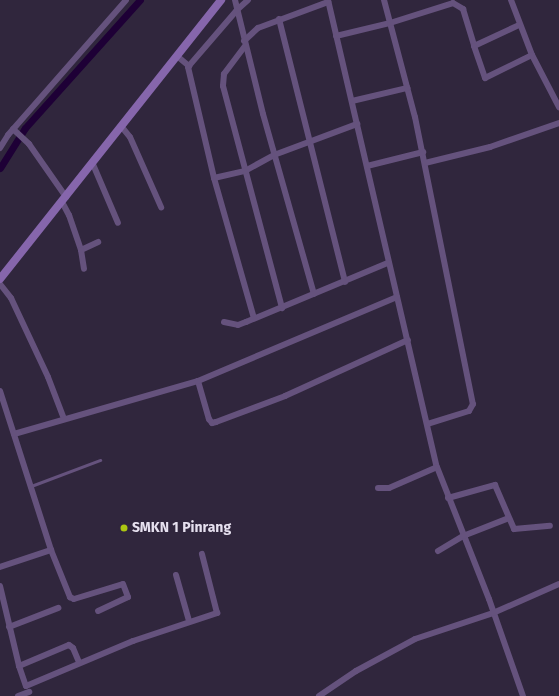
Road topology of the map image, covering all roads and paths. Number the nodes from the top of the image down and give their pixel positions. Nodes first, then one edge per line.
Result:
1 (126, 0) edge
2 (221, 0) edge
3 (248, 0) edge
4 (384, 0) edge
5 (511, 0) edge
6 (328, 1) edge
7 (236, 5) edge
8 (279, 20) junction
9 (390, 23) junction
10 (520, 25) junction
11 (336, 36) junction
12 (245, 44) junction
13 (474, 46) junction
14 (532, 55) junction
15 (177, 56) junction
16 (189, 66) junction
17 (407, 88) junction
18 (352, 101) junction
19 (559, 106) edge
20 (559, 123) edge
21 (357, 124) junction
22 (121, 126) junction
23 (14, 130) junction
24 (309, 143) junction
25 (0, 148) edge
26 (422, 152) junction
27 (274, 155) junction
28 (92, 162) junction
29 (425, 163) junction
30 (367, 166) junction
31 (245, 171) junction
32 (214, 178) junction
33 (64, 200) junction
34 (161, 207) dead end
35 (118, 223) dead end
36 (98, 242) dead end
37 (81, 250) junction
38 (388, 262) junction
39 (84, 269) dead end
40 (0, 279) edge
41 (345, 282) junction
42 (0, 284) edge
43 (314, 294) junction
44 (397, 297) junction
45 (282, 308) junction
46 (254, 318) junction
47 (224, 322) dead end
48 (408, 340) junction
49 (198, 382) junction
50 (0, 391) edge
51 (64, 419) junction
52 (427, 424) junction
53 (14, 434) junction
54 (100, 460) dead end
55 (437, 467) junction
56 (31, 486) junction
57 (378, 488) dead end
58 (448, 498) junction
59 (509, 518) junction
60 (550, 526) dead end
61 (463, 536) junction
62 (52, 550) junction
63 (438, 551) dead end
64 (202, 554) dead end
65 (0, 567) edge
66 (176, 575) dead end
67 (559, 584) edge
68 (0, 586) edge
69 (58, 608) dead end
70 (98, 610) dead end
71 (493, 613) junction
72 (189, 621) junction
73 (9, 627) junction
74 (79, 662) junction
75 (19, 666) junction
76 (29, 691) edge
77 (18, 696) edge
78 (319, 696) edge
79 (523, 696) edge

1 - 23 street
2 - 15 street
3 - 7 street
4 - 9 street
5 - 10 street
6 - 8 street
6 - 11 street
7 - 12 street
7 - 16 street
8 - 12 street
8 - 24 street
9 - 11 street
9 - 13 street
9 - 17 street
10 - 13 street
10 - 14 street
11 - 18 street
12 - 27 street
12 - 31 street
13 - 14 street
14 - 19 street
15 - 16 street
15 - 22 street
16 - 32 street
17 - 18 street
17 - 26 street
18 - 21 street
20 - 29 street
21 - 24 street
21 - 30 street
22 - 28 street
22 - 34 street
23 - 25 street
23 - 33 street
24 - 27 street
24 - 41 street
26 - 29 street
26 - 30 street
27 - 31 street
27 - 43 street
28 - 33 street
28 - 35 street
29 - 52 street
30 - 38 street
31 - 32 street
31 - 45 street
32 - 46 street
33 - 37 street
33 - 40 street
36 - 37 street
37 - 39 street
38 - 41 street
38 - 44 street
41 - 43 street
42 - 51 street
43 - 45 street
44 - 48 street
44 - 49 street
45 - 46 street
46 - 47 street
48 - 49 street
48 - 52 street
49 - 51 street
50 - 53 street
51 - 53 street
52 - 55 street
53 - 56 street
54 - 56 lane
55 - 57 street
55 - 58 street
56 - 62 street
58 - 59 street
58 - 61 street
59 - 60 street
59 - 61 street
61 - 63 street
61 - 71 street
62 - 65 street
62 - 70 street
64 - 72 street
66 - 72 street
67 - 71 street
68 - 73 street
69 - 73 street
71 - 78 street
71 - 79 street
72 - 74 street
73 - 75 street
74 - 75 street
74 - 76 street
75 - 76 street
76 - 77 street

